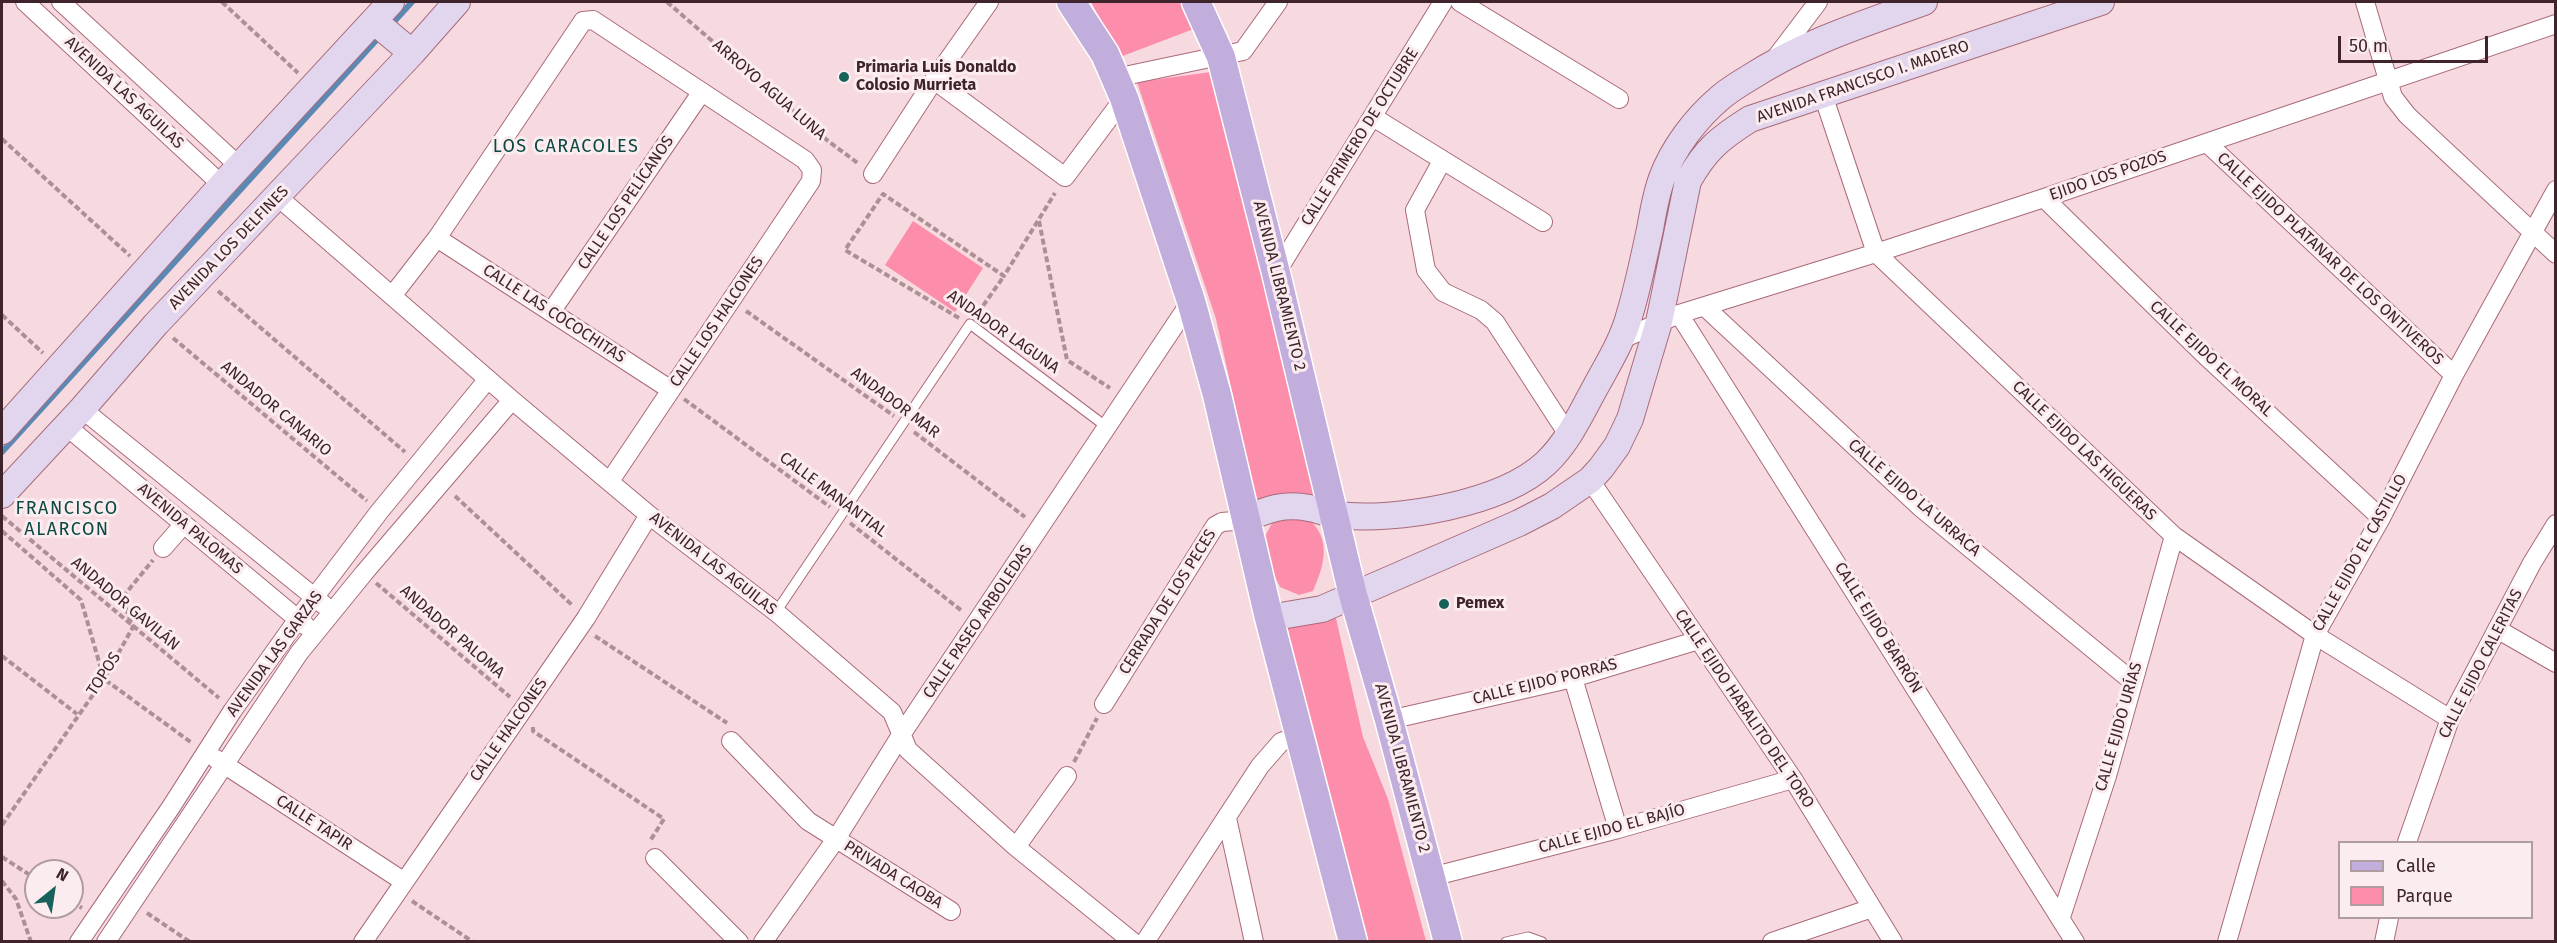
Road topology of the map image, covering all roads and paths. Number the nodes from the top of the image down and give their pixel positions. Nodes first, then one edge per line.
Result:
1 (25, 2) edge
2 (61, 2) edge
3 (222, 2) edge
4 (392, 2) edge
5 (457, 2) edge
6 (667, 2) edge
7 (989, 2) edge
8 (1071, 2) edge
9 (1196, 2) edge
10 (1278, 2) edge
11 (1443, 2) edge
12 (1461, 2) edge
13 (1818, 2) edge
14 (1924, 2) edge
15 (2101, 2) edge
16 (2365, 2) edge
17 (374, 21) junction
18 (2556, 24) edge
19 (412, 53) junction
20 (1221, 57) junction
21 (1773, 63) junction
22 (934, 80) junction
23 (2389, 80) junction
24 (312, 86) junction
25 (1120, 88) junction
26 (701, 93) junction
27 (1823, 95) junction
28 (1619, 99) dead end
29 (1373, 117) junction
30 (2, 139) edge
31 (2207, 143) junction
32 (805, 160) joint
33 (1442, 161) junction
34 (239, 166) junction
35 (873, 174) joint
36 (1065, 177) junction
37 (222, 184) junction
38 (2556, 190) edge
39 (278, 197) junction
40 (2044, 198) junction
41 (1038, 220) junction
42 (1543, 222) dead end
43 (2532, 232) junction
44 (437, 238) junction
45 (1876, 254) junction
46 (2556, 254) edge
47 (145, 270) junction
48 (1276, 273) junction
49 (201, 276) junction
50 (1004, 276) junction
51 (392, 296) junction
52 (731, 301) junction
53 (1191, 301) junction
54 (1705, 306) junction
55 (551, 312) junction
56 (2, 315) edge
57 (1669, 318) junction
58 (156, 324) junction
59 (970, 324) junction
60 (1620, 340) junction
61 (60, 368) junction
62 (2454, 375) junction
63 (488, 379) junction
64 (671, 390) junction
65 (1126, 399) junction
66 (512, 400) junction
67 (74, 417) junction
68 (904, 424) junction
69 (1108, 428) junction
70 (2, 431) edge
71 (1569, 436) junction
72 (419, 464) junction
73 (1590, 480) junction
74 (610, 481) junction
75 (2, 495) edge
76 (380, 512) junction
77 (649, 515) junction
78 (840, 515) junction
79 (1336, 515) junction
80 (2, 516) edge
81 (2381, 518) junction
82 (1245, 520) junction
83 (184, 524) junction
84 (2556, 524) edge
85 (1040, 529) junction
86 (2, 531) edge
87 (2174, 536) junction
88 (163, 548) joint
89 (364, 573) junction
90 (1353, 594) junction
91 (315, 599) junction
92 (332, 612) junction
93 (776, 612) junction
94 (1269, 618) junction
95 (298, 619) junction
96 (978, 624) junction
97 (133, 627) junction
98 (2497, 629) junction
99 (315, 633) junction
100 (2315, 635) junction
101 (1700, 640) junction
102 (2, 656) edge
103 (2556, 663) edge
104 (1573, 678) junction
105 (104, 679) junction
106 (2132, 681) junction
107 (1104, 704) joint
108 (524, 709) junction
109 (233, 710) junction
110 (77, 714) junction
111 (2450, 719) junction
112 (1389, 720) junction
113 (901, 735) junction
114 (1301, 735) junction
115 (731, 741) dead end
116 (206, 753) junction
117 (225, 765) junction
118 (1067, 776) joint
119 (1793, 779) junction
120 (1227, 818) junction
121 (2, 825) edge
122 (1618, 829) junction
123 (836, 839) junction
124 (2408, 841) edge
125 (1016, 847) junction
126 (651, 850) joint
127 (2, 858) edge
128 (24, 872) edge
129 (1431, 877) junction
130 (2, 881) edge
131 (400, 886) junction
132 (132, 903) junction
133 (1872, 908) junction
134 (951, 911) dead end
135 (2061, 917) junction
136 (2389, 919) edge
137 (31, 942) edge
138 (79, 942) edge
139 (106, 942) edge
140 (190, 942) edge
141 (363, 942) edge
142 (473, 942) edge
143 (739, 942) edge
144 (763, 942) edge
145 (1133, 942) edge
146 (1145, 942) edge
147 (1254, 942) edge
148 (1353, 942) edge
149 (1448, 942) edge
150 (1506, 942) edge
151 (1542, 942) edge
152 (1772, 942) edge
153 (1893, 942) edge
154 (2075, 942) edge
155 (2227, 942) edge
156 (2384, 942) edge

1 - 37 street, AVENIDA LAS AGUILAS
2 - 34 street, AVENIDA LAS AGUILAS
3 - 24 path
4 - 17 street
5 - 19 street, AVENIDA LOS DELFINES
6 - 35 path, ARROYO AGUA LUNA
7 - 22 street
8 - 25 main road
9 - 20 main road, AVENIDA LIBRAMIENTO 2
10 - 20 street
11 - 29 street, CALLE PRIMERO DE OCTUBRE
12 - 28 street
13 - 21 street
14 - 21 street
15 - 27 street, AVENIDA FRANCISCO I. MADERO
16 - 23 street
17 - 19 street
17 - 24 street
18 - 23 street, EJIDO LOS POZOS
19 - 39 street, AVENIDA LOS DELFINES
20 - 25 street
20 - 48 main road, AVENIDA LIBRAMIENTO 2
21 - 60 street
22 - 35 street
22 - 36 street
23 - 31 street, EJIDO LOS POZOS
23 - 43 street
24 - 34 street
25 - 36 street
25 - 53 main road
26 - 32 street, ARROYO AGUA LUNA
26 - 44 street, ARROYO AGUA LUNA
26 - 55 street, CALLE LOS PELÍCANOS
27 - 45 street, CALLE EJIDO LAS HIGUERAS
27 - 57 street, AVENIDA FRANCISCO I. MADERO
29 - 33 street
29 - 48 street, CALLE PRIMERO DE OCTUBRE
30 - 47 path
31 - 40 street, EJIDO LOS POZOS
31 - 62 street, CALLE EJIDO PLATANAR DE LOS ONTIVEROS
32 - 52 street, CALLE LOS HALCONES
33 - 42 street
33 - 71 street
34 - 37 street
36 - 41 path
37 - 47 street
38 - 43 street, CALLE EJIDO EL CASTILLO
39 - 49 street, AVENIDA LOS DELFINES
39 - 51 street, AVENIDA LAS AGUILAS
40 - 45 street, EJIDO LOS POZOS
40 - 81 street, CALLE EJIDO EL MORAL
41 - 50 path
41 - 65 path, ANDADOR LAGUNA
43 - 46 street
43 - 62 street, CALLE EJIDO EL CASTILLO
44 - 51 street
44 - 55 street, CALLE LAS COCOCHITAS
45 - 54 street, EJIDO LOS POZOS
45 - 87 street, CALLE EJIDO LAS HIGUERAS
47 - 61 street
48 - 79 main road, AVENIDA LIBRAMIENTO 2
49 - 58 street, AVENIDA LOS DELFINES
49 - 72 path
50 - 59 path
50 - 59 path, ANDADOR LAGUNA
51 - 63 street, AVENIDA LAS AGUILAS
52 - 64 street, CALLE LOS HALCONES
52 - 68 path, ANDADOR MAR
53 - 65 street, CALLE PASEO ARBOLEDAS
53 - 82 main road
54 - 57 street, EJIDO LOS POZOS
54 - 106 street, CALLE EJIDO LA URRACA
55 - 64 street, CALLE LAS COCOCHITAS
56 - 61 path
57 - 60 street, EJIDO LOS POZOS
57 - 73 street, AVENIDA FRANCISCO I. MADERO
57 - 135 street, CALLE EJIDO BARRÓN
58 - 67 street, AVENIDA LOS DELFINES
58 - 76 path, ANDADOR CANARIO
59 - 68 lane
59 - 69 lane, ANDADOR LAGUNA
60 - 71 street
61 - 70 street
62 - 81 street, CALLE EJIDO EL CASTILLO
63 - 66 street, AVENIDA LAS AGUILAS
63 - 72 street, AVENIDA LAS GARZAS
64 - 74 street, CALLE LOS HALCONES
64 - 78 path, CALLE MANANTIAL
65 - 69 street, CALLE PASEO ARBOLEDAS
66 - 74 street, AVENIDA LAS AGUILAS
66 - 89 street, AVENIDA LAS GARZAS
67 - 75 street, AVENIDA LOS DELFINES
67 - 83 street, AVENIDA PALOMAS
67 - 91 street, AVENIDA PALOMAS
68 - 78 lane
68 - 85 path, ANDADOR MAR
69 - 85 street, CALLE PASEO ARBOLEDAS
71 - 79 street
72 - 76 street, AVENIDA LAS GARZAS
73 - 90 street, AVENIDA FRANCISCO I. MADERO
73 - 101 street, CALLE EJIDO HABALITO DEL TORO
74 - 77 street, AVENIDA LAS AGUILAS
76 - 91 street, AVENIDA LAS GARZAS
77 - 93 street, AVENIDA LAS AGUILAS
77 - 108 street, CALLE HALCONES
78 - 93 lane
78 - 96 path, CALLE MANANTIAL
79 - 82 street
79 - 90 main road, AVENIDA LIBRAMIENTO 2
80 - 97 path, ANDADOR GAVILÁN
81 - 100 street, CALLE EJIDO EL CASTILLO
82 - 94 main road
82 - 107 street, CERRADA DE LOS PECES
83 - 88 street
83 - 95 street, AVENIDA PALOMAS
84 - 98 street, CALLE EJIDO CALERITAS
85 - 96 street, CALLE PASEO ARBOLEDAS
86 - 105 path, ANDADOR GAVILÁN
87 - 100 street, CALLE EJIDO LAS HIGUERAS
87 - 106 street, CALLE EJIDO URÍAS
88 - 97 path
89 - 92 street, AVENIDA LAS GARZAS
89 - 108 path, ANDADOR PALOMA
90 - 94 street
90 - 112 main road, AVENIDA LIBRAMIENTO 2
91 - 92 street, AVENIDA PALOMAS
91 - 95 street, AVENIDA LAS GARZAS
92 - 99 street, AVENIDA LAS GARZAS
93 - 113 street, AVENIDA LAS AGUILAS
94 - 114 main road
95 - 99 street, AVENIDA PALOMAS
95 - 109 street, AVENIDA LAS GARZAS
96 - 113 street, CALLE PASEO ARBOLEDAS
97 - 105 path, TOPOS
97 - 109 path, ANDADOR GAVILÁN
98 - 103 street
98 - 111 street, CALLE EJIDO CALERITAS
99 - 117 street, AVENIDA LAS GARZAS
100 - 111 street, CALLE EJIDO LAS HIGUERAS
100 - 155 street, CALLE EJIDO EL CASTILLO
101 - 104 street, CALLE EJIDO PORRAS
101 - 119 street, CALLE EJIDO HABALITO DEL TORO
102 - 110 path
104 - 112 street, CALLE EJIDO PORRAS
104 - 122 street
105 - 110 path, TOPOS
105 - 116 path
106 - 135 street, CALLE EJIDO URÍAS
107 - 118 path
108 - 126 path
108 - 131 street, CALLE HALCONES
109 - 116 street, AVENIDA LAS GARZAS
110 - 121 path, TOPOS
111 - 124 street, CALLE EJIDO CALERITAS
112 - 129 main road, AVENIDA LIBRAMIENTO 2
113 - 123 street, CALLE PASEO ARBOLEDAS
113 - 125 street, AVENIDA LAS AGUILAS
114 - 120 street
114 - 148 main road
115 - 123 street, PRIVADA CAOBA
116 - 117 street, CALLE TAPIR
116 - 138 street, AVENIDA LAS GARZAS
117 - 131 street, CALLE TAPIR
117 - 132 street, AVENIDA LAS GARZAS
118 - 125 street
119 - 122 street, CALLE EJIDO EL BAJÍO
119 - 133 street, CALLE EJIDO HABALITO DEL TORO
120 - 146 street
120 - 147 street
122 - 129 street, CALLE EJIDO EL BAJÍO
123 - 134 street, PRIVADA CAOBA
123 - 144 street, CALLE PASEO ARBOLEDAS
125 - 145 street, AVENIDA LAS AGUILAS
126 - 143 street
127 - 128 path
129 - 149 main road, AVENIDA LIBRAMIENTO 2
130 - 137 path
131 - 141 street, CALLE HALCONES
131 - 142 path
132 - 139 street, AVENIDA LAS GARZAS
132 - 140 path
133 - 152 street
133 - 153 street, CALLE EJIDO HABALITO DEL TORO
135 - 154 street, CALLE EJIDO BARRÓN
136 - 156 street
150 - 151 lane

